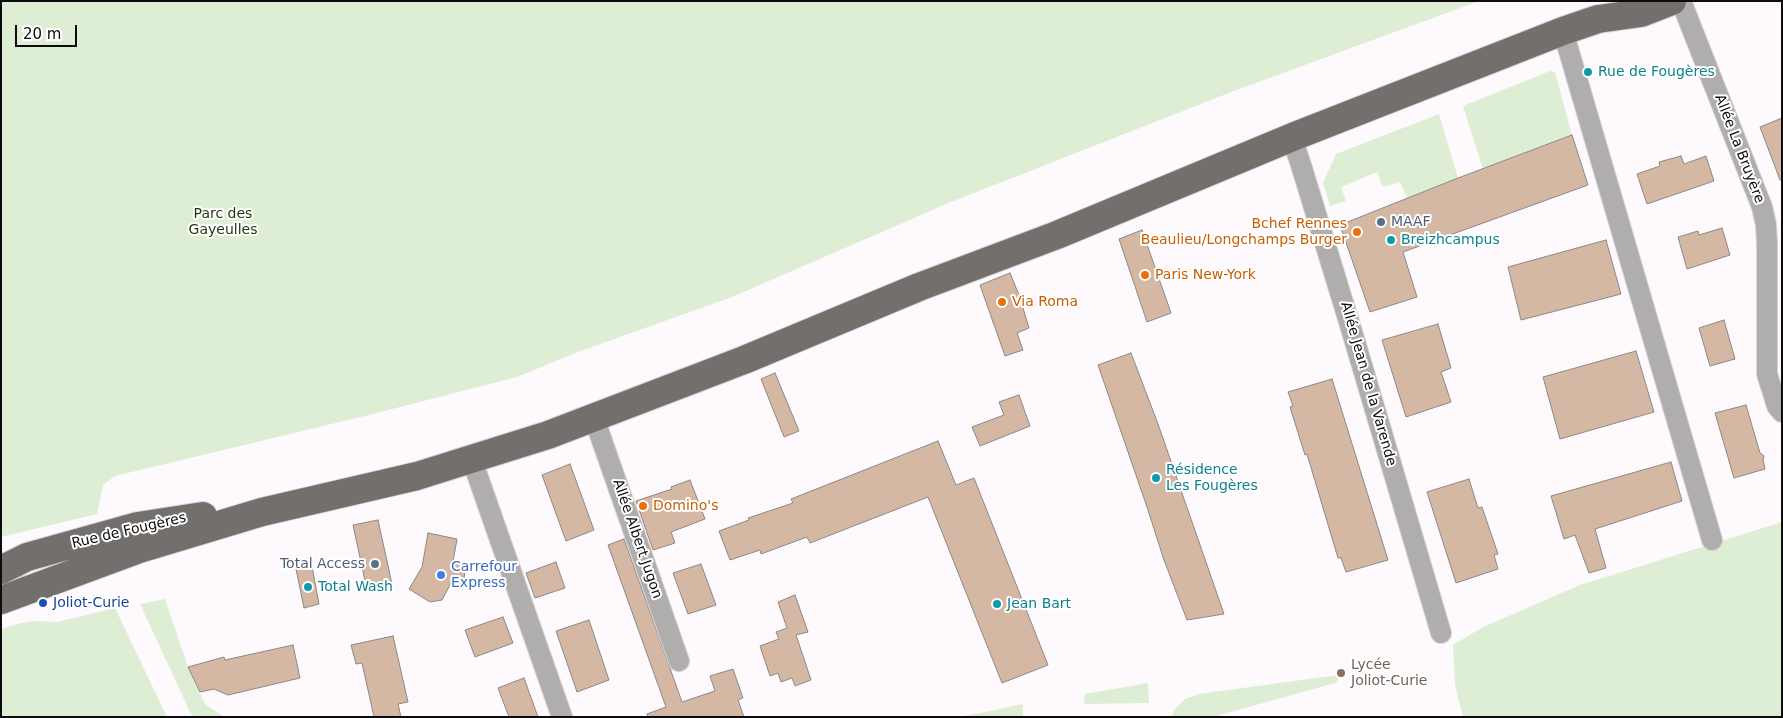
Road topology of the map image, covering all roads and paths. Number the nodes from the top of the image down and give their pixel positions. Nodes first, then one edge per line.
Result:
1 (1627, 1) edge
2 (1672, 1) edge
3 (1681, 1) edge
4 (1598, 19) junction
5 (1563, 31) junction
6 (1295, 136) junction
7 (1774, 245) edge
8 (1782, 412) edge
9 (594, 418) junction
10 (472, 460) junction
11 (262, 512) junction
12 (1712, 540) dead end
13 (1, 570) edge
14 (1, 600) edge
15 (1441, 633) dead end
16 (679, 661) dead end
17 (562, 717) edge

1 - 4 main road
2 - 4 main road
3 - 7 street, Allée La Bruyère
4 - 5 main road
5 - 6 main road
5 - 12 street
6 - 9 main road
6 - 15 street, Allée Jean de la Varende
7 - 8 street, Allée La Bruyère
9 - 10 main road
9 - 16 street, Allée Albert Jugon
10 - 11 main road
10 - 17 street
11 - 13 main road, Rue de Fougères
11 - 14 main road

